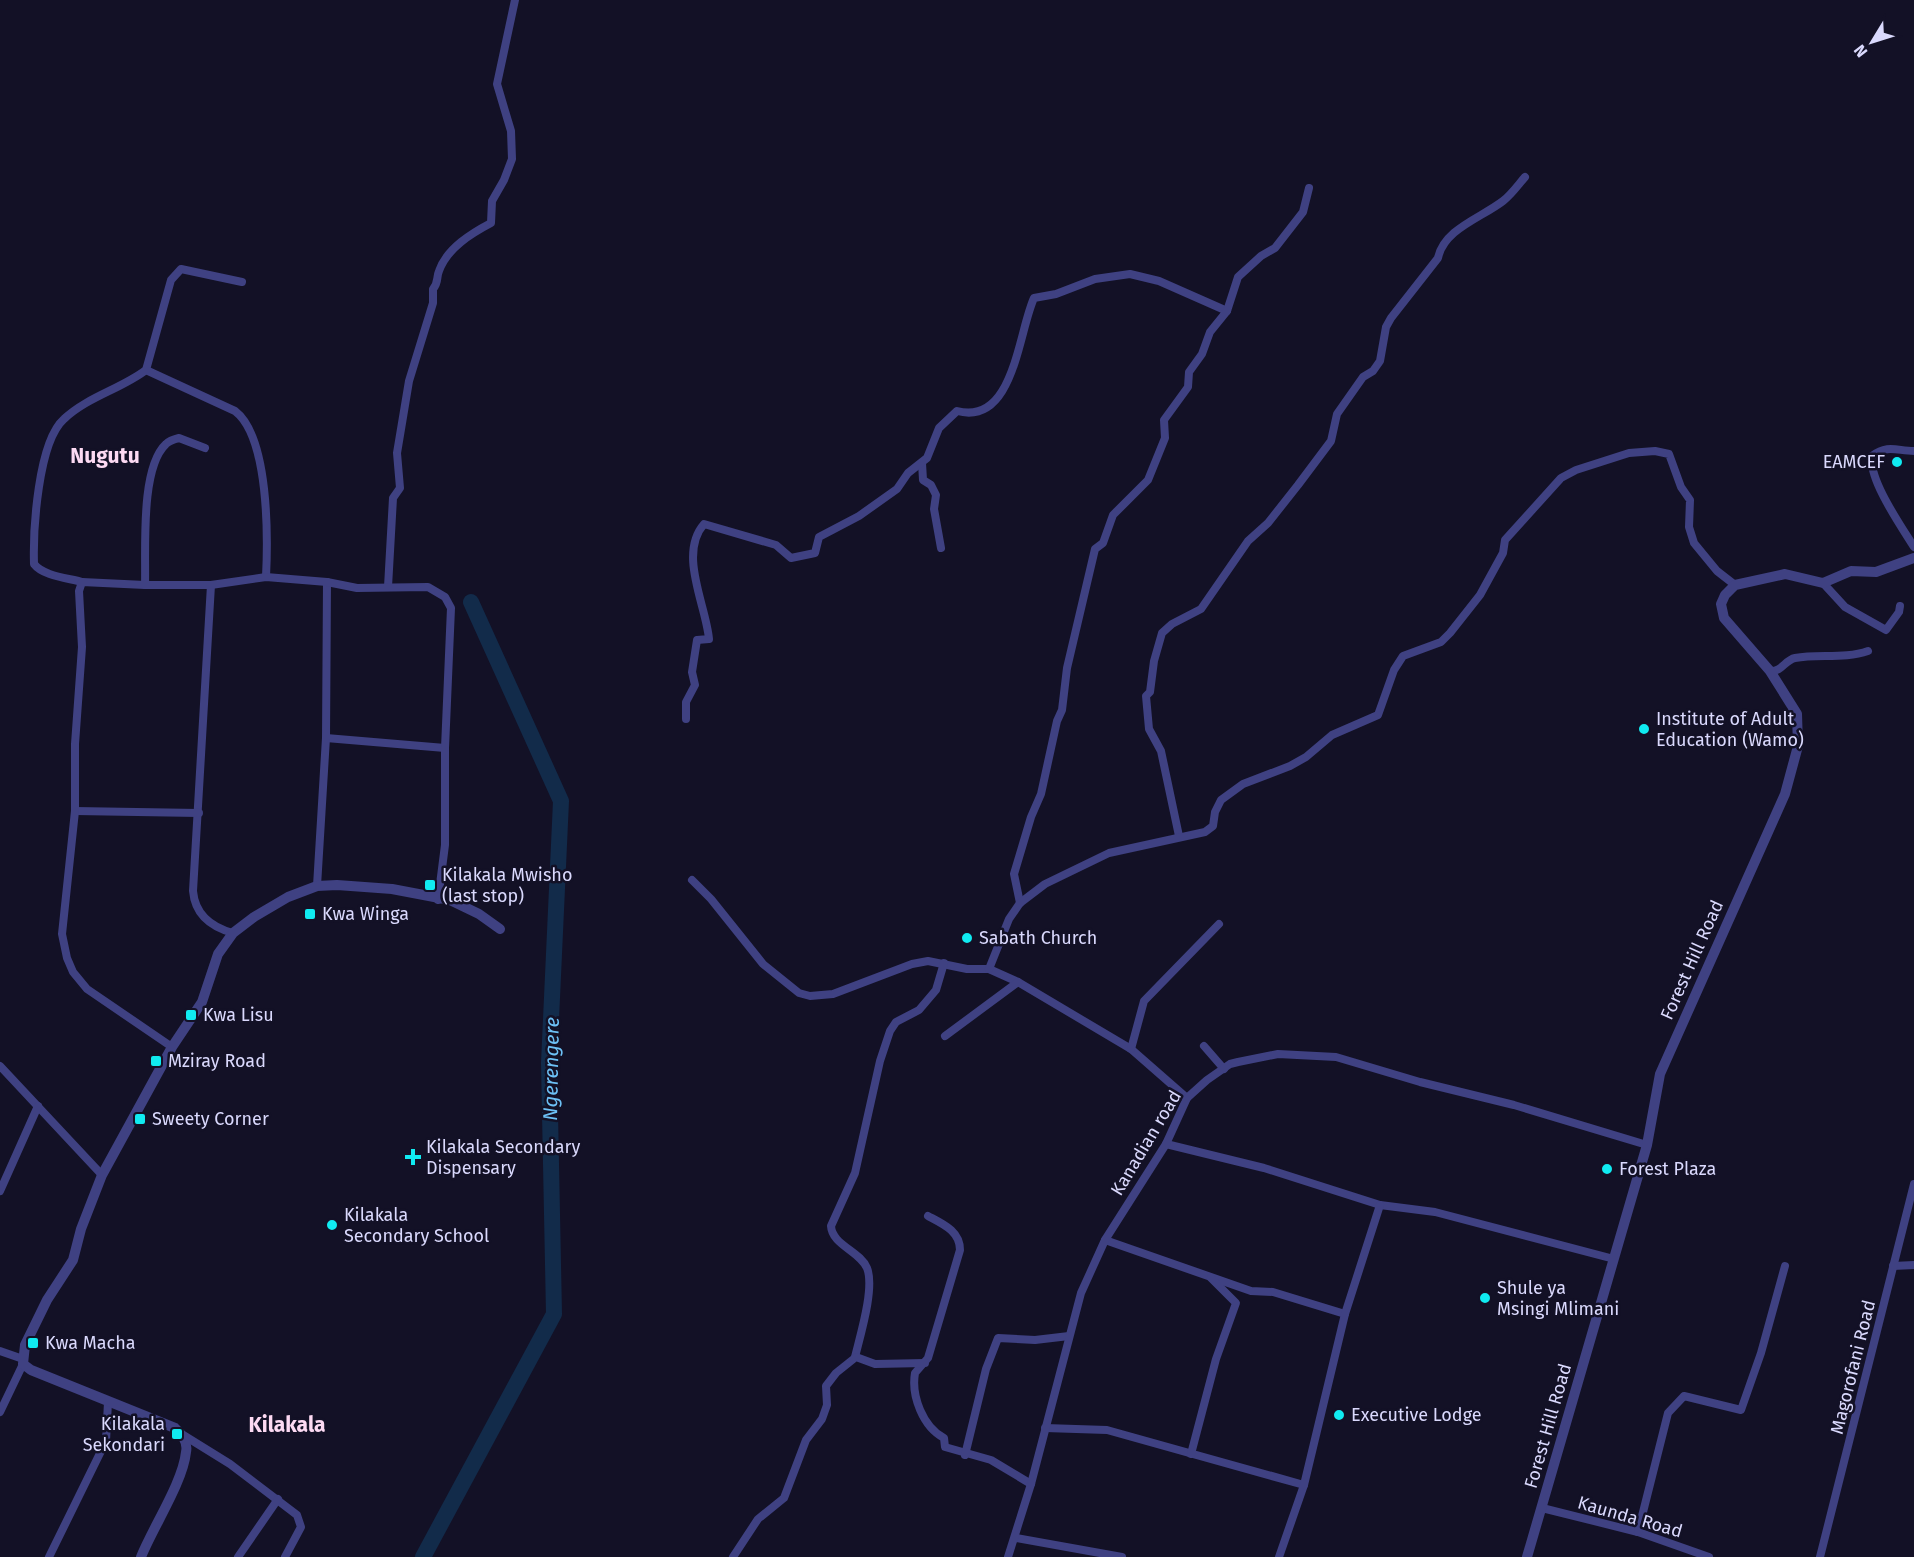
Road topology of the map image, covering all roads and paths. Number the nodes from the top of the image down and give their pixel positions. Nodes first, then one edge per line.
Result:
1 (515, 0) edge
2 (1526, 177) dead end
3 (1309, 188) dead end
4 (242, 282) dead end
5 (1227, 311) junction
6 (146, 370) junction
7 (205, 447) dead end
8 (1914, 451) edge
9 (922, 463) junction
10 (1914, 547) edge
11 (941, 548) dead end
12 (1914, 558) edge
13 (266, 577) junction
14 (82, 582) junction
15 (327, 582) junction
16 (1823, 582) junction
17 (145, 585) junction
18 (211, 585) junction
19 (1736, 585) junction
20 (388, 587) junction
21 (1900, 606) dead end
22 (1868, 651) dead end
23 (1770, 671) junction
24 (686, 719) dead end
25 (326, 738) junction
26 (445, 748) junction
27 (75, 811) junction
28 (199, 813) junction
29 (1179, 836) junction
30 (692, 880) dead end
31 (317, 886) junction
32 (438, 900) junction
33 (1020, 903) junction
34 (1219, 924) dead end
35 (500, 929) dead end
36 (233, 933) junction
37 (944, 963) junction
38 (989, 969) junction
39 (1018, 982) junction
40 (945, 1036) dead end
41 (1204, 1046) dead end
42 (172, 1047) junction
43 (1131, 1049) junction
44 (0, 1066) edge
45 (1224, 1069) junction
46 (1187, 1098) junction
47 (38, 1106) junction
48 (1166, 1144) junction
49 (1647, 1145) junction
50 (102, 1175) junction
51 (1914, 1184) edge
52 (0, 1191) edge
53 (1380, 1205) junction
54 (928, 1216) dead end
55 (1105, 1240) junction
56 (1614, 1259) junction
57 (1914, 1265) edge
58 (1785, 1266) dead end
59 (1893, 1266) junction
60 (1208, 1275) junction
61 (1251, 1291) junction
62 (1236, 1303) junction
63 (1345, 1314) junction
64 (1069, 1336) junction
65 (0, 1351) edge
66 (855, 1357) junction
67 (23, 1361) junction
68 (925, 1363) junction
69 (108, 1402) junction
70 (0, 1412) edge
71 (1045, 1428) junction
72 (180, 1432) junction
73 (1191, 1454) junction
74 (966, 1455) junction
75 (1031, 1484) junction
76 (1304, 1485) junction
77 (278, 1499) junction
78 (1542, 1508) junction
79 (1638, 1532) junction
80 (1016, 1538) junction
81 (49, 1557) edge
82 (141, 1557) edge
83 (238, 1557) edge
84 (285, 1557) edge
85 (733, 1557) edge
86 (1008, 1557) edge
87 (1122, 1557) edge
88 (1279, 1557) edge
89 (1527, 1557) edge
90 (1709, 1557) edge
91 (1820, 1557) edge

1 - 20 street
2 - 29 street
3 - 5 street
4 - 6 street
5 - 9 street
5 - 33 street
6 - 13 street
6 - 14 street
7 - 17 street
8 - 10 street
9 - 11 street
9 - 24 street
12 - 16 street
13 - 15 street
13 - 18 street
14 - 17 street
14 - 27 street
15 - 20 street
15 - 25 street
16 - 19 street
16 - 21 street
17 - 18 street
18 - 28 street
19 - 23 street, Forest Hill Road
19 - 29 street
20 - 26 street
22 - 23 street
23 - 49 street, Forest Hill Road
25 - 26 street
25 - 31 street
26 - 32 street
27 - 28 street
27 - 42 street
28 - 36 street
29 - 33 street
30 - 37 street
31 - 32 street
31 - 36 street
32 - 35 street
33 - 38 street
34 - 43 street
36 - 42 street
37 - 38 street
37 - 66 street
38 - 39 street
39 - 40 street
39 - 43 street
41 - 45 street
42 - 50 street
43 - 46 street
44 - 47 street
45 - 46 street, Kanadian road
45 - 49 street, Kanadian road
46 - 48 street, Kanadian road
47 - 50 street
47 - 52 street
48 - 53 street
48 - 55 street, Kanadian road
49 - 56 street, Forest Hill Road
50 - 67 street
51 - 59 street, Magorofani Road
53 - 56 street
53 - 63 street
54 - 68 street
55 - 60 street
55 - 64 street, Kanadian road
56 - 78 street, Forest Hill Road
57 - 59 street
58 - 79 street
59 - 91 street, Magorofani Road
60 - 61 street
60 - 62 street
61 - 62 street
61 - 63 street
62 - 73 street
63 - 76 street
64 - 71 street, Kanadian road
64 - 74 street
65 - 67 street
66 - 68 street
66 - 85 street
67 - 69 street
67 - 70 street
68 - 74 street
69 - 72 street
69 - 81 street
71 - 73 street
71 - 75 street, Kanadian road
72 - 77 street
72 - 82 street
73 - 76 street
74 - 75 street
75 - 80 street, Kanadian road
76 - 88 street
77 - 83 street
77 - 84 street
78 - 79 street, Kaunda Road
78 - 89 street, Forest Hill Road
79 - 90 street, Kaunda Road
80 - 86 street, Kanadian road
80 - 87 street

